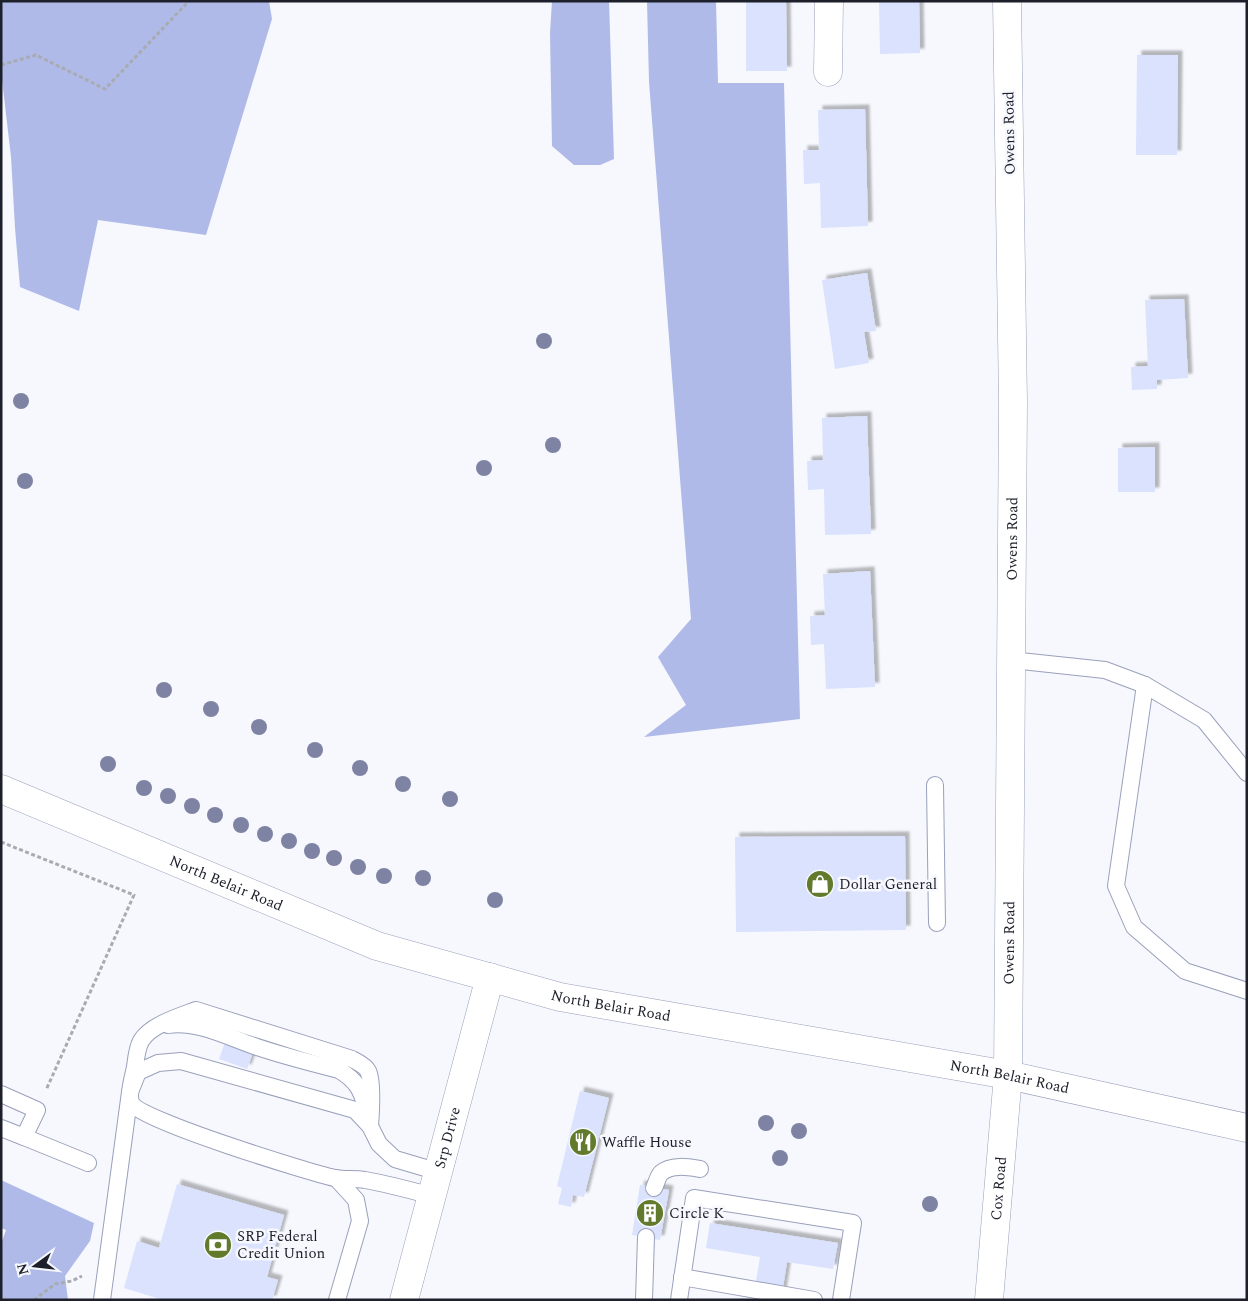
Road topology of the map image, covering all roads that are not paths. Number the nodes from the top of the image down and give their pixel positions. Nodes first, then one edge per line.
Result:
1 (828, 1) edge
2 (1006, 1) edge
3 (828, 72) dead end
4 (1011, 660) junction
5 (1145, 685) junction
6 (1247, 773) edge
7 (935, 785) dead end
8 (1, 789) edge
9 (937, 923) dead end
10 (490, 977) junction
11 (1247, 991) edge
12 (1008, 1075) junction
13 (130, 1092) junction
14 (1, 1094) edge
15 (370, 1126) junction
16 (1, 1128) edge
17 (1247, 1128) edge
18 (24, 1137) junction
19 (88, 1163) dead end
20 (700, 1169) dead end
21 (336, 1178) junction
22 (435, 1184) junction
23 (654, 1188) dead end
24 (646, 1238) dead end
25 (682, 1277) junction
26 (102, 1300) edge
27 (337, 1300) edge
28 (404, 1300) edge
29 (644, 1300) edge
30 (679, 1300) edge
31 (814, 1300) edge
32 (841, 1300) edge
33 (989, 1300) edge

1 - 3 street
2 - 4 street, Owens Road
4 - 5 lane
4 - 12 street, Owens Road
5 - 6 lane
5 - 11 lane
7 - 9 lane
8 - 10 street, North Belair Road
10 - 12 street, North Belair Road
10 - 22 street, Srp Drive
12 - 17 street, North Belair Road
12 - 33 street, Cox Road
13 - 15 lane
13 - 15 lane
13 - 21 lane
13 - 26 lane
14 - 18 lane
15 - 22 lane
16 - 18 lane
18 - 19 lane
20 - 23 lane
21 - 22 lane
21 - 27 lane
22 - 28 street, Srp Drive
24 - 29 lane
25 - 30 lane
25 - 31 lane
25 - 32 lane

